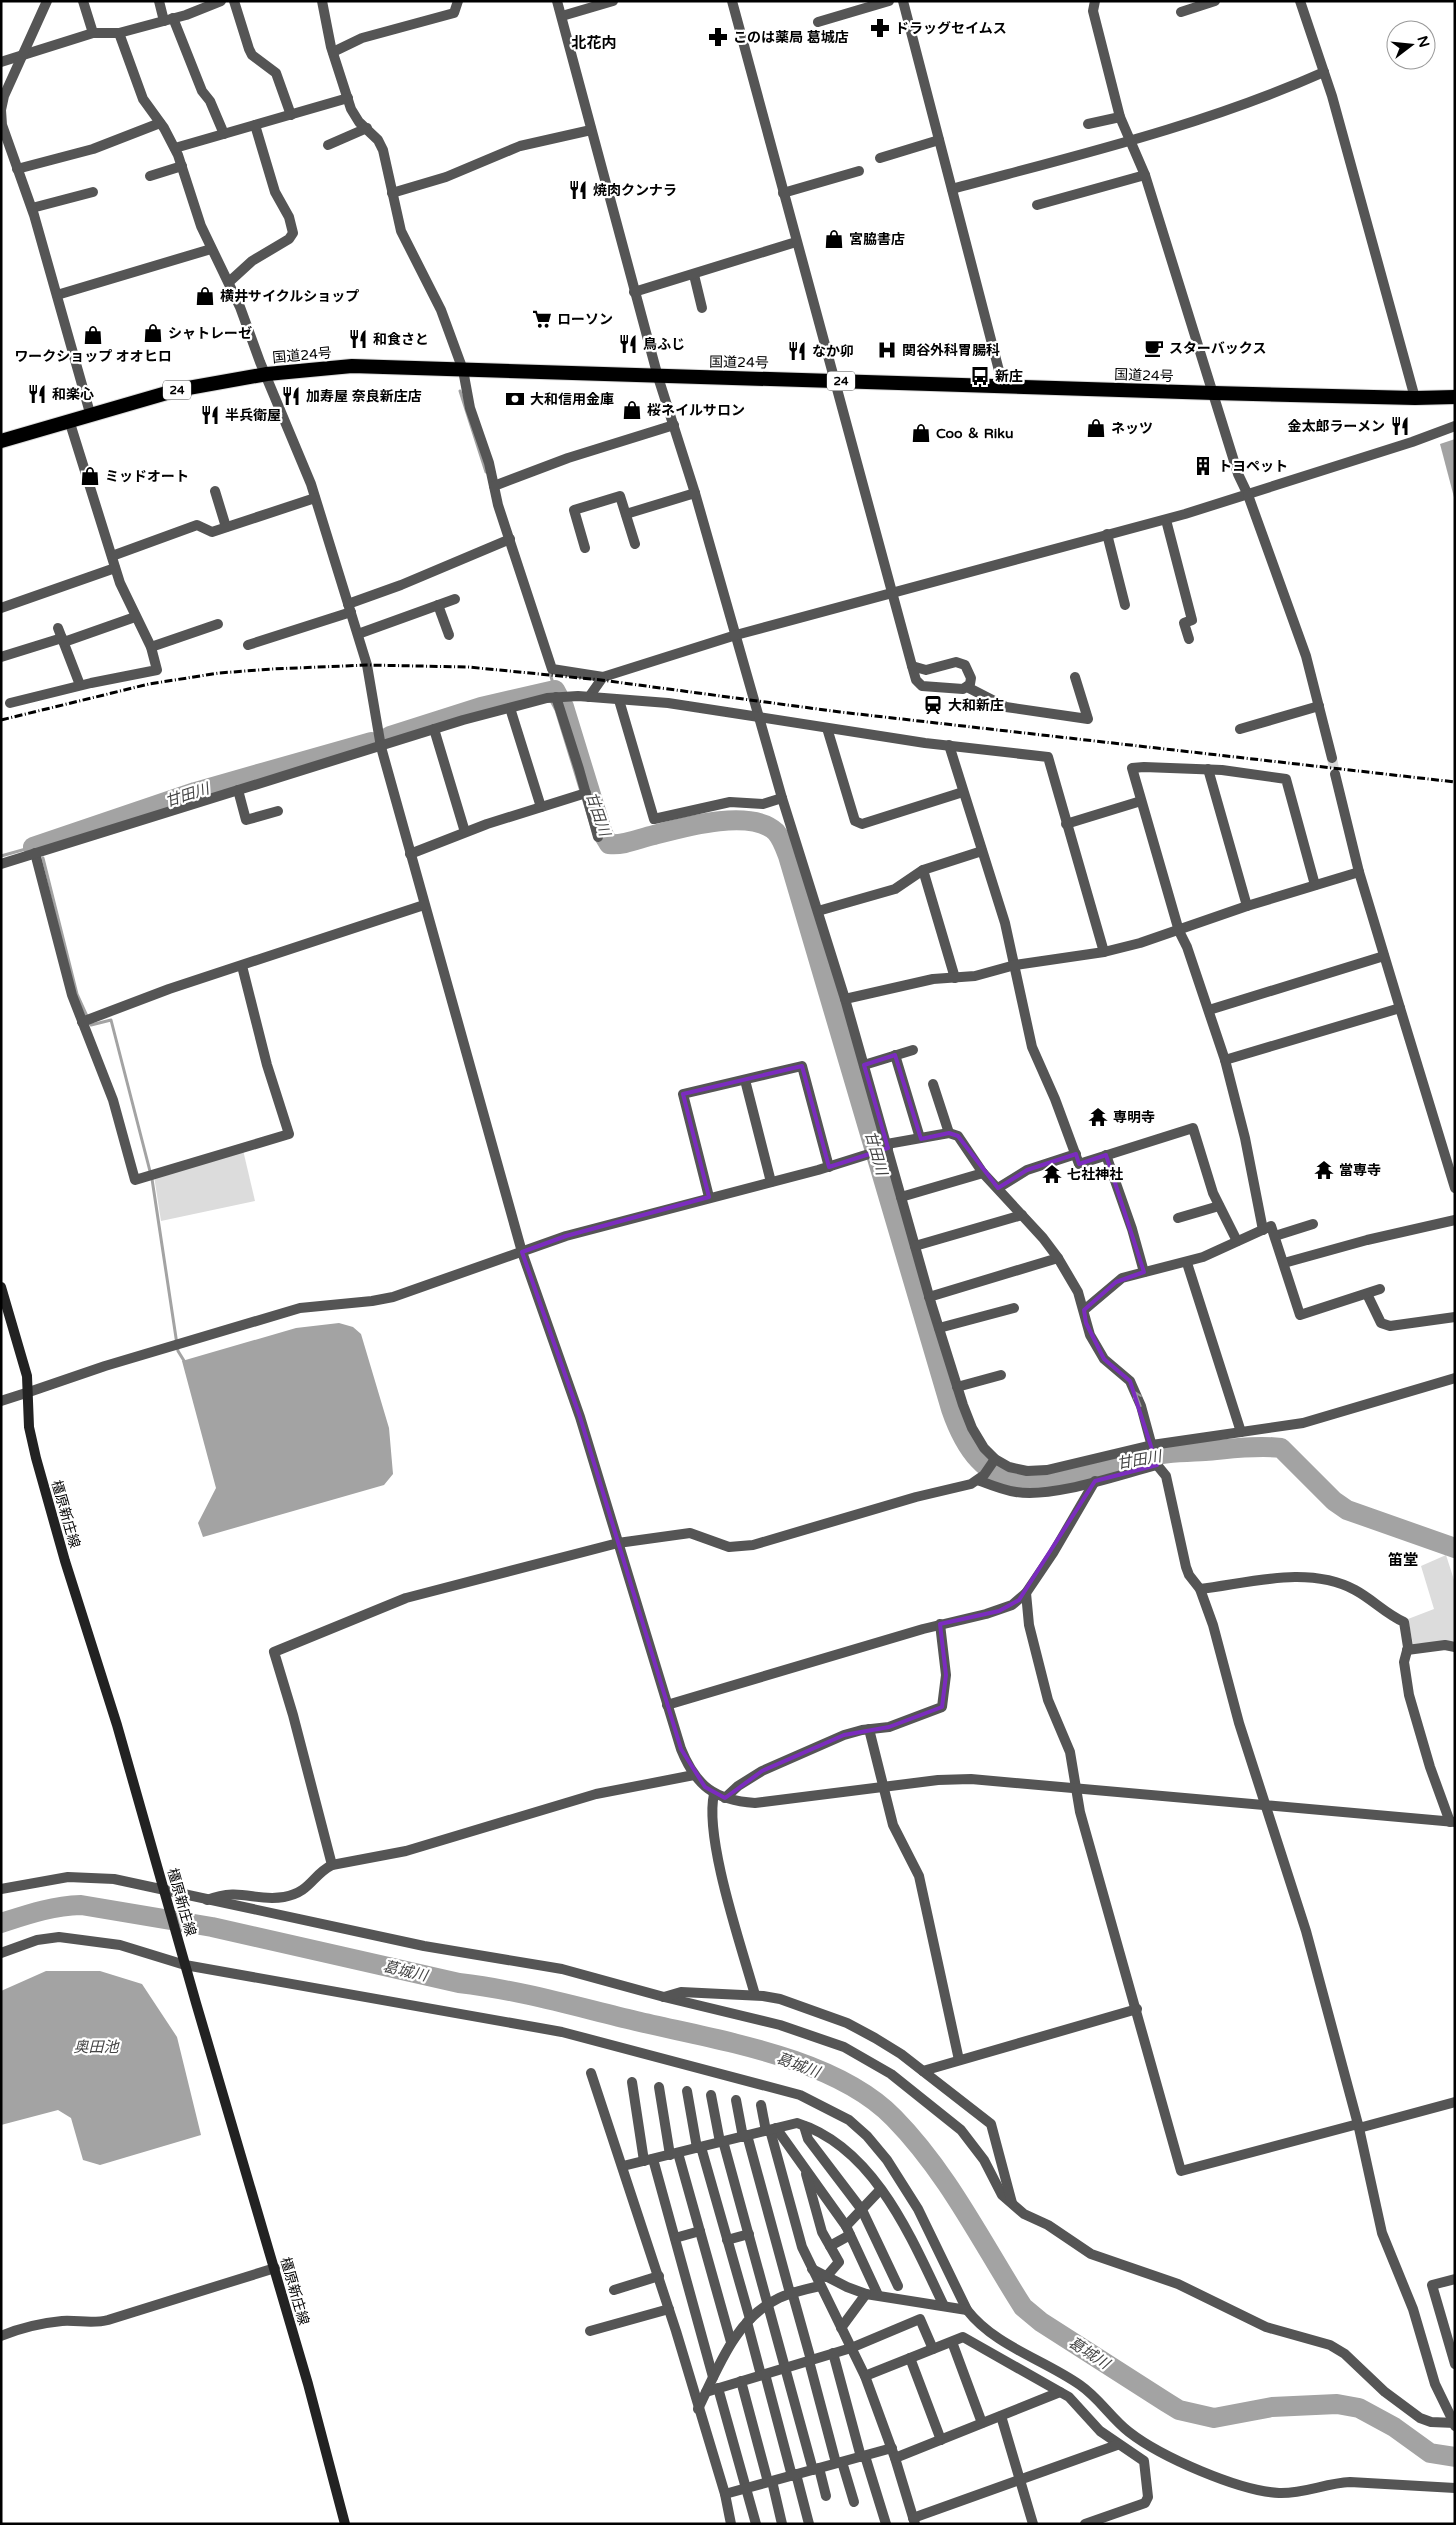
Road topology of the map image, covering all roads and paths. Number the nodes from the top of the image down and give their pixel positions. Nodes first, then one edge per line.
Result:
1 (47, 1) edge
2 (83, 1) edge
3 (159, 1) edge
4 (234, 1) edge
5 (322, 1) edge
6 (458, 1) edge
7 (557, 1) edge
8 (612, 1) edge
9 (732, 1) edge
10 (889, 1) edge
11 (903, 1) edge
12 (1095, 1) edge
13 (1215, 1) edge
14 (1300, 1) edge
15 (217, 2) edge
16 (1181, 12) dead end
17 (562, 16) junction
18 (169, 20) junction
19 (818, 22) dead end
20 (93, 33) junction
21 (119, 33) junction
22 (333, 52) junction
23 (23, 56) junction
24 (1, 62) edge
25 (1324, 72) junction
26 (348, 98) junction
27 (291, 115) junction
28 (1120, 117) junction
29 (160, 123) junction
30 (1088, 124) dead end
31 (255, 125) junction
32 (367, 128) junction
33 (591, 130) junction
34 (224, 134) junction
35 (939, 140) junction
36 (1129, 141) junction
37 (328, 145) dead end
38 (175, 148) junction
39 (880, 158) dead end
40 (182, 166) junction
41 (17, 170) junction
42 (859, 171) dead end
43 (1145, 175) junction
44 (150, 176) dead end
45 (952, 189) junction
46 (94, 192) dead end
47 (783, 193) junction
48 (392, 194) junction
49 (1037, 205) dead end
50 (32, 208) junction
51 (796, 242) junction
52 (211, 248) junction
53 (694, 275) junction
54 (229, 282) junction
55 (634, 292) junction
56 (57, 294) junction
57 (702, 308) dead end
58 (463, 370) junction
59 (267, 374) junction
60 (658, 377) junction
61 (834, 381) junction
62 (1004, 386) junction
63 (1214, 393) junction
64 (1455, 396) edge
65 (1415, 398) junction
66 (90, 413) junction
67 (69, 420) junction
68 (674, 425) junction
69 (1455, 426) edge
70 (1, 441) edge
71 (494, 486) junction
72 (215, 492) dead end
73 (695, 493) junction
74 (1248, 495) junction
75 (316, 498) junction
76 (626, 514) junction
77 (1166, 520) junction
78 (226, 527) junction
79 (1107, 534) junction
80 (506, 541) junction
81 (635, 544) dead end
82 (585, 548) dead end
83 (112, 556) junction
84 (116, 568) junction
85 (891, 592) junction
86 (455, 599) dead end
87 (438, 605) junction
88 (1125, 605) dead end
89 (1, 608) edge
90 (349, 608) junction
91 (135, 617) junction
92 (218, 624) dead end
93 (358, 634) junction
94 (449, 635) dead end
95 (736, 635) junction
96 (61, 636) junction
97 (1189, 639) dead end
98 (248, 645) dead end
99 (151, 647) junction
100 (1, 658) edge
101 (912, 666) junction
102 (603, 676) junction
103 (1075, 677) dead end
104 (80, 685) junction
105 (967, 687) junction
106 (556, 697) junction
107 (589, 697) junction
108 (619, 700) junction
109 (10, 703) dead end
110 (1319, 706) junction
111 (510, 708) junction
112 (759, 717) junction
113 (827, 728) junction
114 (434, 729) junction
115 (1240, 729) dead end
116 (949, 745) junction
117 (381, 747) junction
118 (1332, 758) tunnel mouth
119 (1208, 769) junction
120 (1335, 774) tunnel mouth
121 (238, 790) junction
122 (963, 792) junction
123 (586, 793) junction
124 (782, 798) junction
125 (1141, 801) junction
126 (541, 807) junction
127 (278, 811) dead end
128 (1066, 824) junction
129 (465, 832) junction
130 (598, 837) dead end
131 (982, 851) junction
132 (35, 853) junction
133 (410, 854) junction
134 (1, 864) edge
135 (923, 870) junction
136 (1359, 872) junction
137 (1315, 885) junction
138 (424, 905) junction
139 (1247, 906) junction
140 (818, 911) junction
141 (1179, 931) junction
142 (1104, 952) junction
143 (1384, 956) junction
144 (1016, 965) junction
145 (242, 966) junction
146 (955, 978) junction
147 (845, 999) junction
148 (1400, 1008) junction
149 (1209, 1010) junction
150 (82, 1022) junction
151 (913, 1050) dead end
152 (895, 1055) junction
153 (1225, 1060) junction
154 (864, 1065) junction
155 (745, 1080) junction
156 (933, 1084) dead end
157 (949, 1133) junction
158 (920, 1138) junction
159 (886, 1147) junction
160 (1076, 1154) junction
161 (1106, 1155) junction
162 (829, 1167) junction
163 (1452, 1168) edge
164 (983, 1173) junction
165 (771, 1182) junction
166 (998, 1188) junction
167 (1455, 1188) edge
168 (709, 1197) junction
169 (901, 1197) junction
170 (1219, 1206) junction
171 (1022, 1214) junction
172 (1178, 1218) dead end
173 (1455, 1220) edge
174 (1313, 1224) dead end
175 (1263, 1230) junction
176 (1274, 1236) junction
177 (1237, 1241) junction
178 (915, 1246) junction
179 (522, 1252) junction
180 (1058, 1258) junction
181 (1186, 1262) junction
182 (1284, 1263) junction
183 (1144, 1272) junction
184 (1, 1287) edge
185 (1380, 1290) dead end
186 (1367, 1294) junction
187 (929, 1296) junction
188 (1014, 1308) dead end
189 (1084, 1310) junction
190 (1455, 1317) edge
191 (939, 1328) junction
192 (1001, 1375) dead end
193 (1455, 1378) edge
194 (957, 1387) junction
195 (29, 1392) junction
196 (1, 1401) edge
197 (1241, 1432) junction
198 (1152, 1447) junction
199 (993, 1462) junction
200 (1156, 1463) junction
201 (981, 1478) junction
202 (1095, 1481) junction
203 (618, 1543) junction
204 (1200, 1589) junction
205 (1026, 1593) junction
206 (940, 1624) junction
207 (1455, 1647) edge
208 (1407, 1650) junction
209 (667, 1705) junction
210 (869, 1729) junction
211 (694, 1775) junction
212 (1075, 1786) junction
213 (884, 1787) junction
214 (714, 1794) junction
215 (725, 1798) junction
216 (1266, 1806) junction
217 (1452, 1822) edge
218 (332, 1865) junction
219 (1, 1889) edge
220 (166, 1894) junction
221 (206, 1900) junction
222 (1, 1953) edge
223 (185, 1965) junction
224 (755, 1995) junction
225 (664, 1997) junction
226 (1137, 2009) junction
227 (959, 2060) junction
228 (923, 2071) junction
229 (591, 2073) dead end
230 (632, 2082) dead end
231 (660, 2087) dead end
232 (688, 2091) dead end
233 (711, 2095) dead end
234 (736, 2100) dead end
235 (1455, 2102) edge
236 (761, 2105) dead end
237 (804, 2126) junction
238 (1358, 2126) junction
239 (771, 2130) junction
240 (745, 2136) junction
241 (721, 2142) junction
242 (699, 2148) junction
243 (674, 2154) junction
244 (648, 2160) junction
245 (623, 2166) junction
246 (804, 2167) junction
247 (880, 2190) junction
248 (1013, 2206) junction
249 (862, 2210) junction
250 (848, 2230) junction
251 (700, 2231) junction
252 (749, 2234) junction
253 (675, 2238) junction
254 (727, 2240) junction
255 (830, 2246) junction
256 (275, 2268) junction
257 (659, 2276) junction
258 (1455, 2279) edge
259 (823, 2282) junction
260 (898, 2286) dead end
261 (614, 2290) dead end
262 (791, 2293) junction
263 (866, 2294) junction
264 (878, 2295) junction
265 (769, 2304) junction
266 (943, 2304) junction
267 (669, 2309) junction
268 (966, 2310) junction
269 (748, 2320) junction
270 (841, 2328) junction
271 (590, 2331) dead end
272 (1, 2336) edge
273 (732, 2342) junction
274 (952, 2342) junction
275 (1452, 2345) edge
276 (851, 2348) junction
277 (933, 2349) junction
278 (832, 2353) junction
279 (910, 2358) junction
280 (810, 2360) junction
281 (1455, 2364) edge
282 (786, 2367) junction
283 (764, 2374) junction
284 (864, 2376) junction
285 (713, 2377) junction
286 (741, 2381) junction
287 (718, 2388) junction
288 (706, 2392) junction
289 (1060, 2392) junction
290 (698, 2409) junction
291 (1001, 2416) junction
292 (982, 2423) junction
293 (1454, 2424) edge
294 (941, 2440) junction
295 (1117, 2445) junction
296 (894, 2453) junction
297 (863, 2456) junction
298 (839, 2463) junction
299 (816, 2469) junction
300 (794, 2475) junction
301 (1020, 2480) junction
302 (770, 2482) junction
303 (747, 2488) junction
304 (1455, 2488) edge
305 (725, 2494) junction
306 (826, 2496) dead end
307 (854, 2502) dead end
308 (914, 2521) edge
309 (345, 2524) edge
310 (731, 2524) edge
311 (756, 2524) edge
312 (782, 2524) edge
313 (809, 2524) edge
314 (886, 2524) edge
315 (1033, 2524) edge
316 (1085, 2524) edge

1 - 23 street
2 - 20 street
3 - 18 street
4 - 27 street
5 - 22 street
6 - 22 street
7 - 17 street
8 - 17 street
9 - 47 street
10 - 19 street
11 - 35 street
12 - 28 street
13 - 16 street
14 - 25 street
15 - 18 street
17 - 33 street
18 - 21 street
18 - 34 street
20 - 21 street
20 - 23 street
21 - 29 street
22 - 26 street
23 - 24 street
23 - 41 street
25 - 36 street
25 - 65 street
26 - 27 street
26 - 32 street
27 - 31 street
28 - 30 street
28 - 36 street
29 - 38 street
29 - 41 street
31 - 34 street
31 - 54 street
32 - 37 street
32 - 48 street
33 - 48 street
33 - 55 street
34 - 38 street
35 - 39 street
35 - 45 street
36 - 43 street
36 - 45 street
38 - 40 street
40 - 44 street
40 - 52 street
41 - 50 street
42 - 47 street
43 - 49 street
43 - 63 street
45 - 62 street
46 - 50 street
47 - 51 street
48 - 58 street
50 - 56 street
51 - 53 street
51 - 61 street
52 - 54 street
52 - 56 street
53 - 55 street
53 - 57 street
54 - 59 street
55 - 60 street
56 - 66 street
58 - 59 highway, 国道24号 / 24
58 - 60 highway, 国道24号 / 24
58 - 71 street
59 - 66 highway, 国道24号 / 24
59 - 75 street
60 - 61 highway, 国道24号 / 24
60 - 68 street
61 - 62 highway, 国道24号 / 24
61 - 85 street
62 - 63 highway, 国道24号 / 24
63 - 65 highway, 国道24号 / 24
63 - 74 street
64 - 65 highway, 国道24号 / 24
66 - 67 highway, 国道24号 / 24
67 - 70 highway, 国道24号 / 24
67 - 83 street
68 - 71 street
68 - 73 street
69 - 74 street
71 - 80 street
72 - 78 street
73 - 76 street
73 - 95 street
74 - 77 street
74 - 110 street
75 - 78 street
75 - 90 street
76 - 81 street
76 - 82 street
77 - 79 street
77 - 97 street
78 - 83 street
79 - 85 street
79 - 88 street
80 - 90 street
80 - 102 street
83 - 84 street
84 - 89 street
84 - 91 street
85 - 95 street
85 - 101 street
86 - 87 street
87 - 93 street
87 - 94 street
90 - 93 street
90 - 98 street
91 - 96 street
91 - 99 street
92 - 99 street
93 - 117 street
95 - 102 street
95 - 112 street
96 - 100 street
96 - 104 street
99 - 104 street
101 - 105 street
101 - 105 street
102 - 107 street
103 - 105 street
104 - 109 street
106 - 107 street
106 - 111 street
106 - 123 street
107 - 108 street
108 - 112 street
108 - 124 street
110 - 115 street
110 - 118 street
111 - 114 street
111 - 126 street
112 - 113 street
112 - 124 street
113 - 116 street
113 - 122 street
114 - 117 street
114 - 129 street
116 - 122 street
116 - 128 street
117 - 121 street
117 - 133 street
119 - 125 street
119 - 137 street
119 - 139 street
120 - 136 street
121 - 127 street
121 - 132 street
122 - 131 street
123 - 126 street
123 - 130 street
124 - 140 street
125 - 128 street
125 - 141 street
126 - 129 street
128 - 142 street
129 - 133 street
131 - 135 street
131 - 144 street
132 - 134 street
132 - 150 street
133 - 138 street
135 - 140 street
135 - 146 street
136 - 137 street
136 - 143 street
137 - 139 street
138 - 145 street
138 - 179 street
139 - 141 street
140 - 147 street
141 - 142 street
141 - 149 street
142 - 144 street
143 - 148 street
143 - 149 street
144 - 146 street
144 - 160 street
145 - 150 street
145 - 150 street
146 - 147 street
147 - 154 street
148 - 153 street
148 - 163 street
149 - 153 street
151 - 152 street
152 - 154 street
152 - 158 street
153 - 175 street
154 - 159 street
155 - 162 street
155 - 165 street
155 - 168 street
156 - 157 street
157 - 158 street
157 - 164 street
158 - 159 street
159 - 162 street
159 - 169 street
160 - 161 street
160 - 166 street
161 - 170 street
161 - 183 street
162 - 165 street
163 - 167 street
164 - 166 street
164 - 169 street
165 - 168 street
166 - 171 street
168 - 179 street
169 - 178 street
170 - 172 street
170 - 177 street
171 - 178 street
171 - 180 street
173 - 182 street
174 - 176 street
175 - 176 street
175 - 177 street
176 - 182 street
177 - 181 street
178 - 187 street
179 - 195 street
179 - 203 street
180 - 187 street
180 - 189 street
181 - 183 street
181 - 197 street
182 - 186 street
183 - 189 street
184 - 195 main road, 橿原新庄線
185 - 186 street
186 - 190 street
187 - 191 street
188 - 191 street
198 -> 189 street
191 - 194 street
192 - 194 street
193 - 197 street
194 - 199 street
195 - 196 street
195 - 220 main road, 橿原新庄線
197 - 198 street
198 - 199 street
198 - 200 street
199 - 201 street
200 - 202 street
200 - 204 street
201 - 202 street
201 - 203 street
202 - 205 street
203 - 209 street
203 - 218 street
204 - 208 street
204 - 216 street
205 - 206 street
205 - 212 street
206 - 209 street
206 - 210 street
207 - 208 street
208 - 217 street
209 - 211 street
210 - 213 street
210 - 215 street
211 - 214 street
211 - 218 street
212 - 213 street
212 - 216 street
212 - 226 street
213 - 215 street
213 - 227 street
214 - 215 street
214 - 224 street
216 - 217 street
216 - 238 street
218 - 221 street
219 - 220 street
220 - 221 street
220 - 223 main road, 橿原新庄線
221 - 225 street
222 - 223 street
223 - 256 main road, 橿原新庄線
223 - 268 street
224 - 225 street
224 - 228 street
225 - 248 street
226 - 227 street
226 - 238 street
227 - 228 street
228 - 248 street
229 - 245 street
230 - 244 street
231 - 243 street
232 - 242 street
233 - 241 street
234 - 240 street
235 - 238 street
236 - 239 street
237 - 239 street
237 - 247 street
237 - 249 street
238 - 293 street
239 - 240 street
239 - 246 street
239 - 259 street
240 - 241 street
240 - 262 street
241 - 242 street
241 - 252 street
242 - 243 street
242 - 254 street
243 - 244 street
243 - 251 street
244 - 245 street
244 - 253 street
245 - 257 street
246 - 250 street
246 - 255 street
247 - 249 street
247 - 266 street
248 - 293 street
249 - 250 street
249 - 260 street
250 - 255 street
250 - 264 street
251 - 253 street
251 - 273 street
252 - 254 street
252 - 265 street
253 - 285 street
254 - 269 street
255 - 259 street
256 - 272 street
256 - 309 main road, 橿原新庄線
257 - 261 street
257 - 267 street
258 - 275 street
259 - 262 street
259 - 263 street
259 - 270 street
262 - 265 street
262 - 280 street
263 - 264 street
263 - 270 street
264 - 266 street
265 - 269 street
265 - 282 street
266 - 268 street
267 - 271 street
267 - 290 street
268 - 304 street
269 - 273 street
269 - 283 street
270 - 276 street
273 - 285 street
274 - 277 street
274 - 289 street
274 - 292 street
275 - 281 street
276 - 277 street
276 - 278 street
276 - 284 street
277 - 279 street
278 - 280 street
278 - 297 street
279 - 284 street
279 - 294 street
280 - 282 street
280 - 298 street
282 - 283 street
282 - 299 street
283 - 286 street
283 - 300 street
284 - 296 street
285 - 288 street
286 - 287 street
286 - 302 street
287 - 288 street
287 - 303 street
288 - 290 street
289 - 291 street
289 - 295 street
290 - 305 street
291 - 292 street
291 - 301 street
292 - 294 street
294 - 296 street
295 - 301 street
295 - 316 street
296 - 297 street
296 - 308 street
297 - 298 street
297 - 314 street
298 - 299 street
298 - 307 street
299 - 300 street
299 - 306 street
300 - 302 street
300 - 313 street
301 - 308 street
301 - 315 street
302 - 303 street
302 - 312 street
303 - 305 street
303 - 311 street
305 - 310 street

